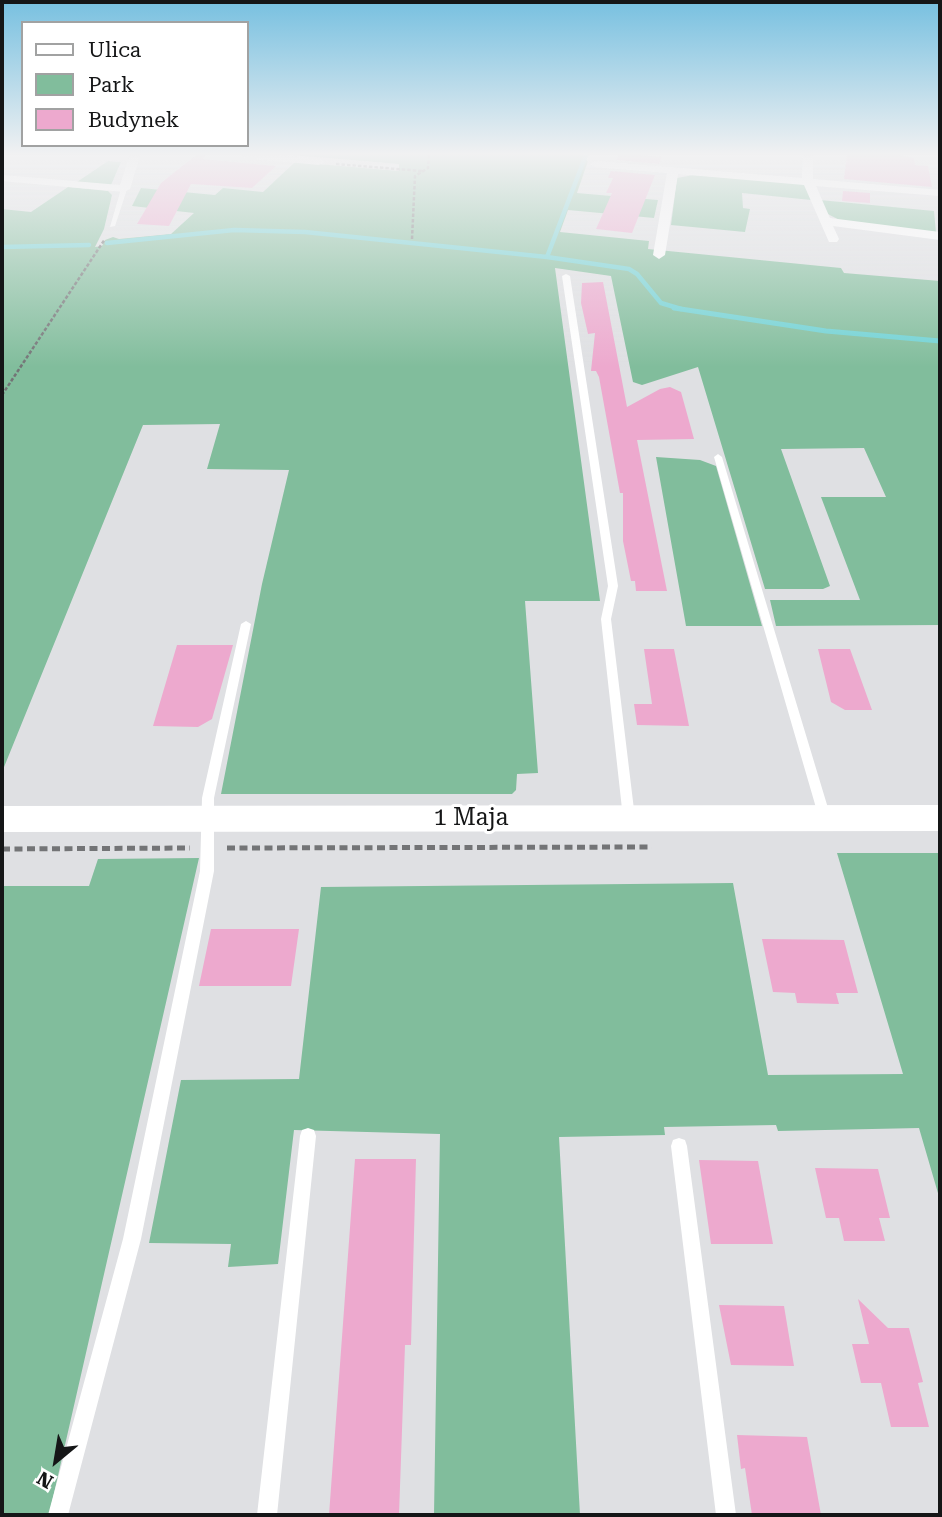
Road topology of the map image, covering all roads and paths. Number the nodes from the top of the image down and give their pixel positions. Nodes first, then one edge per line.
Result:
1 (112, 226) edge
2 (413, 226) edge
3 (664, 226) edge
4 (826, 226) edge
5 (861, 226) edge
6 (940, 236) edge
7 (412, 239) dead end
8 (833, 239) dead end
9 (659, 255) dead end
10 (566, 276) dead end
11 (2, 395) edge
12 (718, 457) dead end
13 (246, 624) dead end
14 (629, 818) junction
15 (825, 818) junction
16 (940, 818) edge
17 (2, 819) edge
18 (208, 833) junction
19 (664, 847) dead end
20 (2, 849) edge
21 (308, 1136) dead end
22 (678, 1146) dead end
23 (58, 1515) edge
24 (267, 1515) edge
25 (726, 1515) edge

1 - 11 path
2 - 7 path
3 - 9 street
4 - 8 street
5 - 6 street
10 - 14 lane
12 - 15 lane
13 - 18 lane
14 - 15 main road, 1 Maja
14 - 18 main road, 1 Maja
15 - 16 main road, 1 Maja
17 - 18 main road, 1 Maja
18 - 19 path
18 - 20 path
18 - 23 lane
21 - 24 lane
22 - 25 lane

